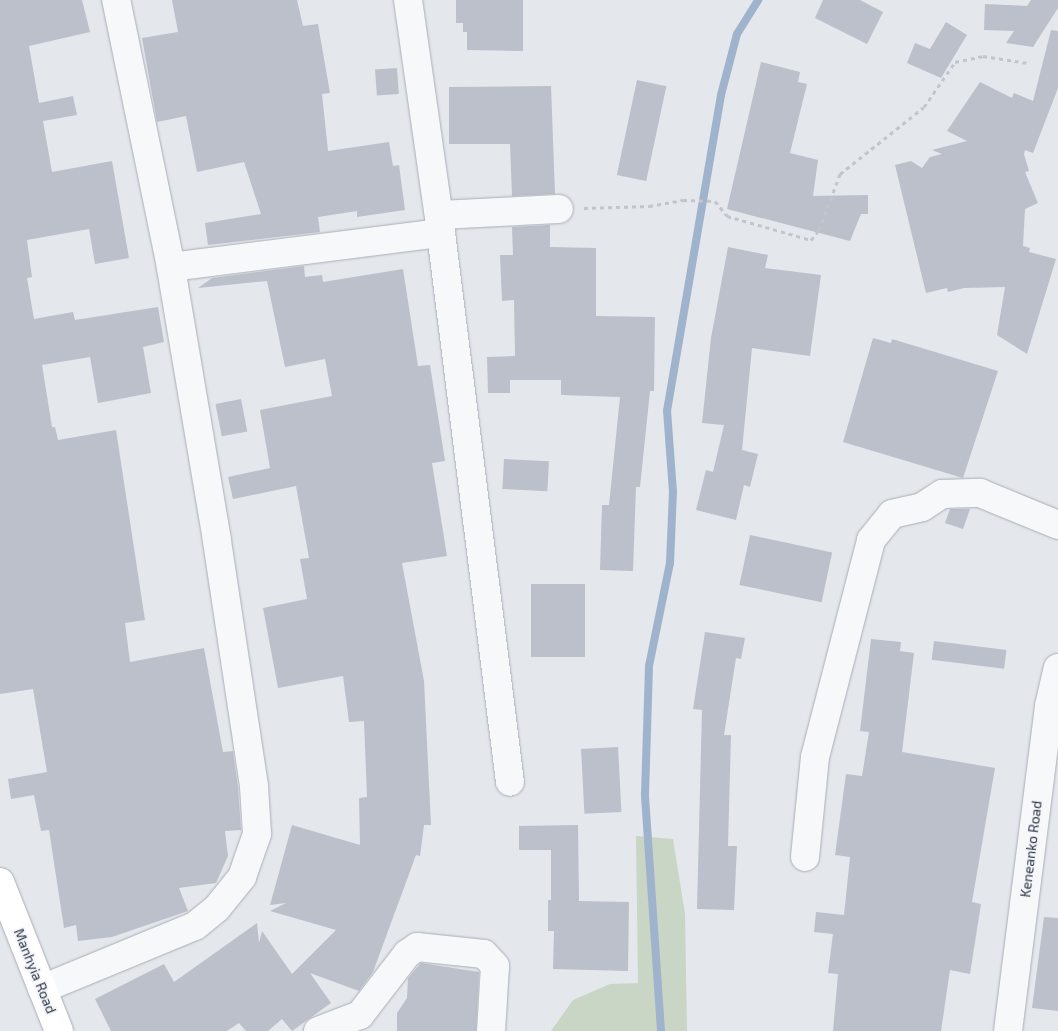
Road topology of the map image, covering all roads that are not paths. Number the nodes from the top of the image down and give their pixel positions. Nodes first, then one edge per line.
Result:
1 (116, 0) edge
2 (408, 0) edge
3 (559, 209) road end
4 (440, 224) junction
5 (171, 267) junction
6 (1058, 526) edge
7 (1058, 668) edge
8 (1054, 705) edge
9 (510, 782) dead end
10 (804, 857) dead end
11 (0, 882) edge
12 (42, 989) junction
13 (59, 1031) edge
14 (318, 1031) edge
15 (491, 1031) edge
16 (1008, 1031) edge

1 - 5 street
2 - 4 street
3 - 4 street
4 - 5 street
4 - 9 street
5 - 12 street
6 - 10 street
7 - 8 street, Keneanko Road
8 - 16 street, Keneanko Road
11 - 12 main road, Manhyia Road
12 - 13 main road, Manhyia Road
14 - 15 street

